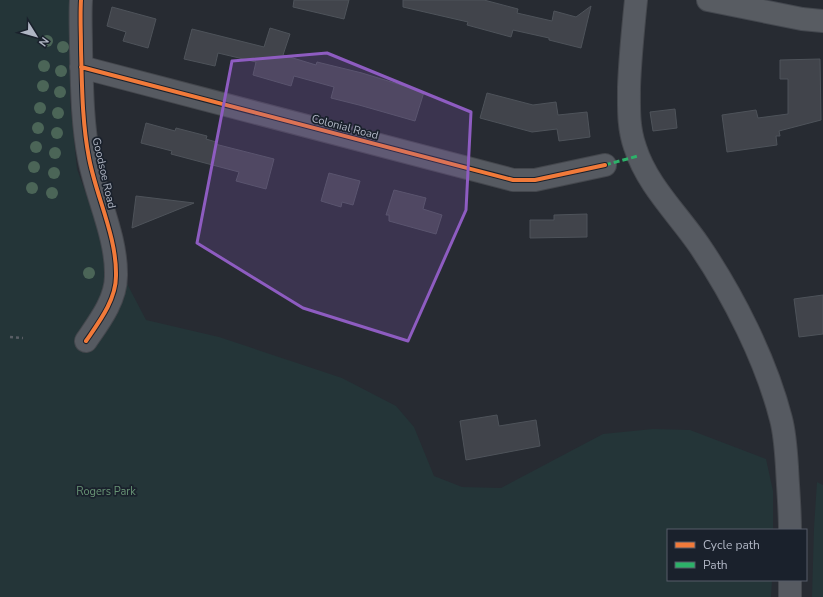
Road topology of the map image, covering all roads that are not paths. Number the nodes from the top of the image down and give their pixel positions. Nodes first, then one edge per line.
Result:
1 (81, 0) edge
2 (636, 0) edge
3 (708, 0) edge
4 (754, 4) edge
5 (823, 21) edge
6 (81, 67) junction
7 (605, 165) dead end
8 (86, 341) dead end
9 (790, 529) edge
10 (790, 581) edge
11 (790, 597) edge

1 - 6 street, Goodsoe Road
2 - 9 street
3 - 4 main road
4 - 5 main road
6 - 7 street, Colonial Road
6 - 8 street, Goodsoe Road
10 - 11 street

